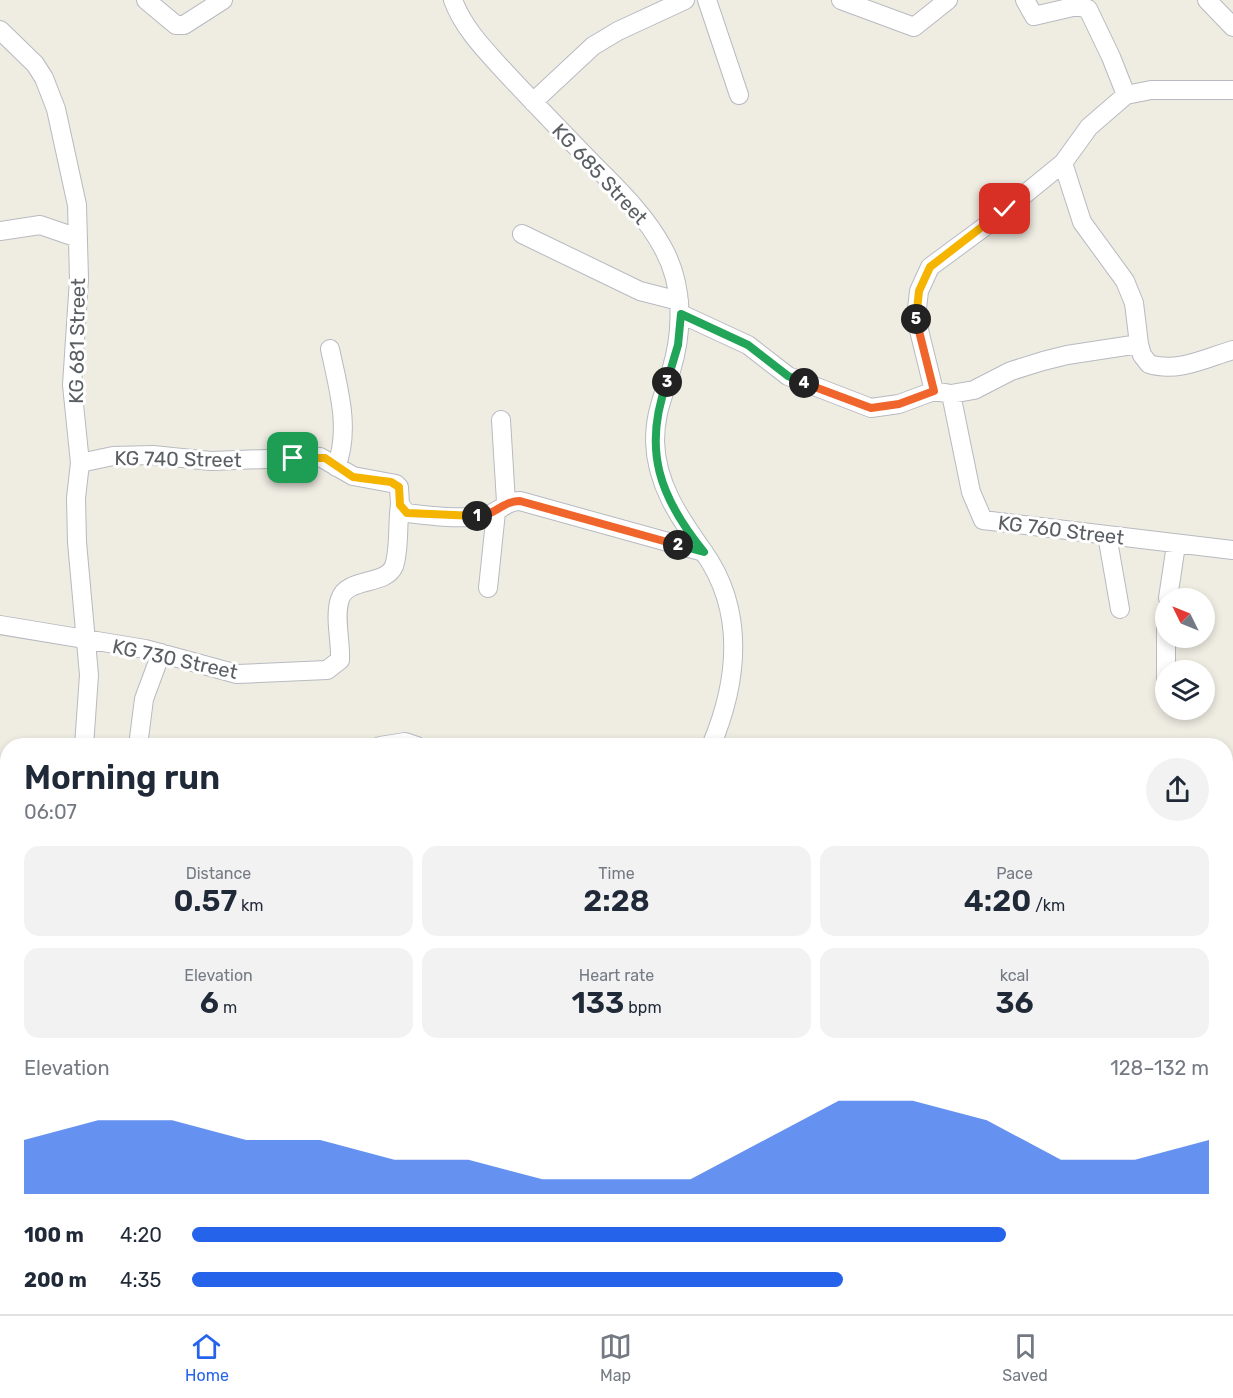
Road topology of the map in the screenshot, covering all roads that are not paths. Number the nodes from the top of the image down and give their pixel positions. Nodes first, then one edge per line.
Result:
1 (146, 0) edge
2 (223, 0) edge
3 (453, 0) edge
4 (685, 0) edge
5 (707, 0) edge
6 (841, 0) edge
7 (948, 0) edge
8 (1025, 0) edge
9 (1207, 0) edge
10 (1233, 27) edge
11 (0, 30) edge
12 (1233, 90) edge
13 (739, 95) dead end
14 (1126, 95) junction
15 (532, 102) junction
16 (1063, 163) junction
17 (0, 231) edge
18 (522, 234) dead end
19 (78, 238) junction
20 (680, 307) junction
21 (1139, 344) junction
22 (330, 349) dead end
23 (1233, 350) edge
24 (943, 393) junction
25 (501, 420) dead end
26 (80, 463) junction
27 (336, 467) junction
28 (400, 505) junction
29 (501, 507) junction
30 (1107, 535) junction
31 (1176, 544) junction
32 (1233, 550) edge
33 (704, 552) junction
34 (488, 588) dead end
35 (1169, 588) edge
36 (1120, 609) dead end
37 (0, 625) edge
38 (87, 640) junction
39 (160, 653) junction
40 (85, 738) edge
41 (139, 738) edge
42 (715, 738) edge

1 - 2 street
3 - 15 street, KG 685 Street
4 - 15 street
5 - 13 street
6 - 7 street
8 - 14 street
9 - 10 street
11 - 19 street, KG 681 Street
12 - 14 street
14 - 16 street
15 - 20 street, KG 685 Street
16 - 21 street
16 - 24 street
17 - 19 street
18 - 20 street
19 - 26 street, KG 681 Street
20 - 24 street
20 - 33 street, KG 685 Street
21 - 23 street
21 - 24 street
22 - 27 street
24 - 30 street, KG 760 Street
25 - 29 street
26 - 27 street, KG 740 Street
26 - 38 street, KG 681 Street
27 - 28 street, KG 740 Street
28 - 29 street
28 - 39 street, KG 730 Street
29 - 33 street
29 - 34 street
30 - 31 street, KG 760 Street
30 - 36 street
31 - 32 street, KG 760 Street
31 - 35 street
33 - 42 street, KG 685 Street
37 - 38 street, KG 730 Street
38 - 39 street, KG 730 Street
38 - 40 street, KG 681 Street
39 - 41 street

